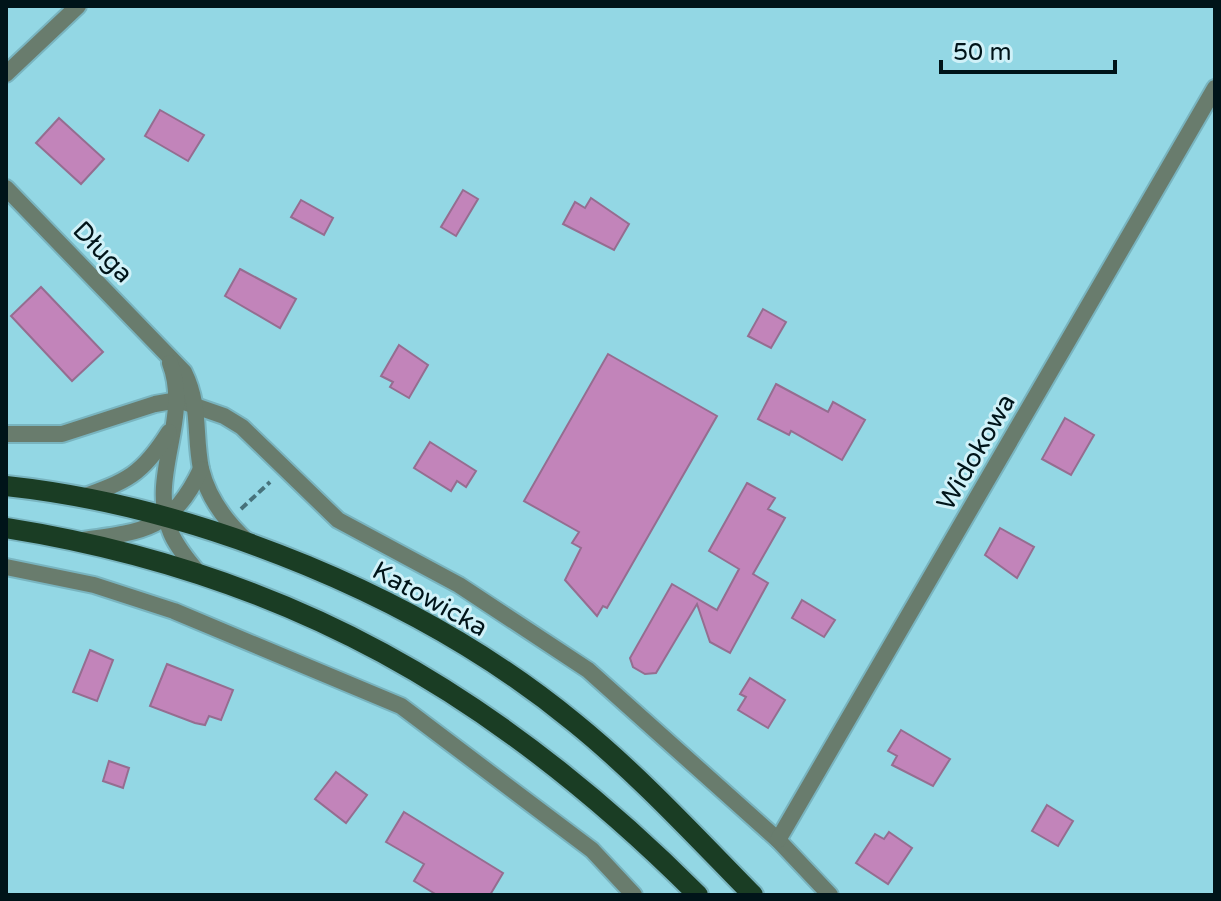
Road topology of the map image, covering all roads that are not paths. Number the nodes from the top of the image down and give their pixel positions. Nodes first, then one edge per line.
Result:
1 (78, 6) edge
2 (6, 74) edge
3 (1215, 88) edge
4 (6, 188) edge
5 (166, 350) junction
6 (178, 400) junction
7 (196, 407) junction
8 (174, 424) junction
9 (6, 434) edge
10 (201, 469) junction
11 (6, 486) edge
12 (80, 498) junction
13 (165, 519) junction
14 (6, 528) edge
15 (76, 541) junction
16 (252, 546) junction
17 (6, 567) edge
18 (199, 574) junction
19 (778, 840) junction
20 (634, 895) edge
21 (698, 895) edge
22 (753, 895) edge
23 (830, 895) edge

1 - 2 street
3 - 19 street, Widokowa
4 - 5 street, Długa
5 - 6 street, Długa
5 - 7 street, Długa
6 - 7 street
6 - 8 street, Długa
6 - 9 street
7 - 10 street, Długa
7 - 19 street
8 - 12 street
8 - 13 street, Długa
10 - 13 street
10 - 16 street, Długa
11 - 12 main road, Katowicka
12 - 13 main road, Katowicka
13 - 15 street
13 - 16 main road, Katowicka
13 - 18 street, Długa
14 - 15 main road
15 - 18 main road
16 - 22 main road, Katowicka
17 - 20 street
18 - 21 main road
19 - 23 street

